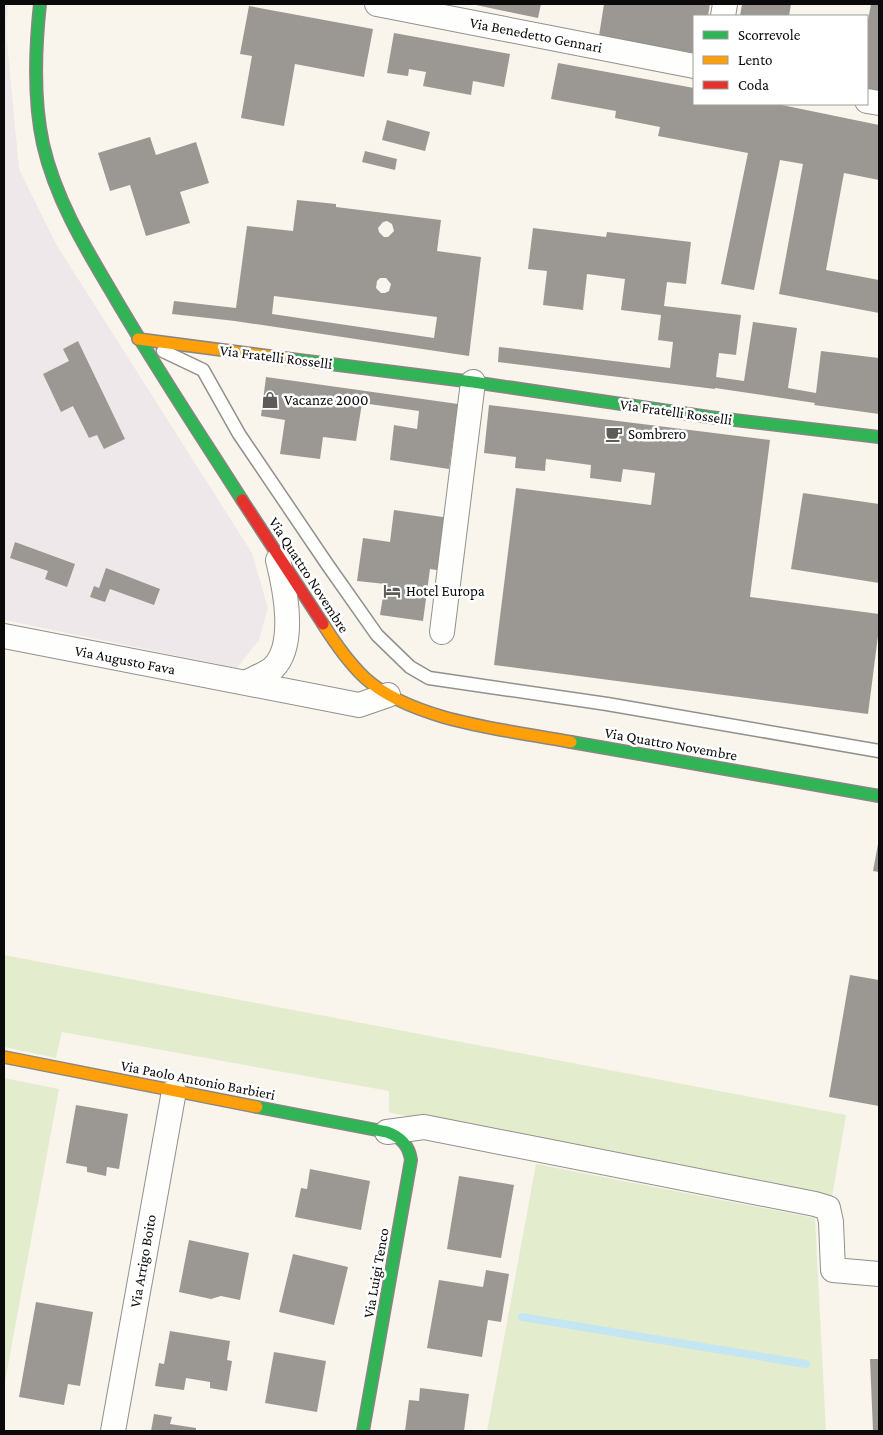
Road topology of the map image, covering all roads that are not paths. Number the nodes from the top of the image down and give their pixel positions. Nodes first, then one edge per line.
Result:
1 (40, 4) edge
2 (377, 4) edge
3 (693, 66) edge
4 (138, 339) junction
5 (473, 382) junction
6 (879, 437) edge
7 (275, 551) junction
8 (442, 632) dead end
9 (4, 636) edge
10 (246, 683) junction
11 (388, 695) junction
12 (879, 751) edge
13 (879, 796) edge
14 (4, 1057) edge
15 (174, 1091) junction
16 (387, 1132) junction
17 (879, 1274) edge
18 (112, 1431) edge
19 (363, 1431) edge

1 - 4 street, Via Quattro Novembre
2 - 3 street, Via Benedetto Gennari
4 - 5 street, Via Fratelli Rosselli
4 - 7 street, Via Quattro Novembre
4 - 12 lane
5 - 6 street, Via Fratelli Rosselli
5 - 8 street
7 - 10 street
7 - 11 street, Via Quattro Novembre
9 - 10 street, Via Augusto Fava
10 - 11 street, Via Augusto Fava
11 - 13 street, Via Quattro Novembre
14 - 15 street, Via Paolo Antonio Barbieri
15 - 16 street, Via Paolo Antonio Barbieri
15 - 18 street, Via Arrigo Boito
16 - 17 street
16 - 19 street, Via Luigi Tenco

